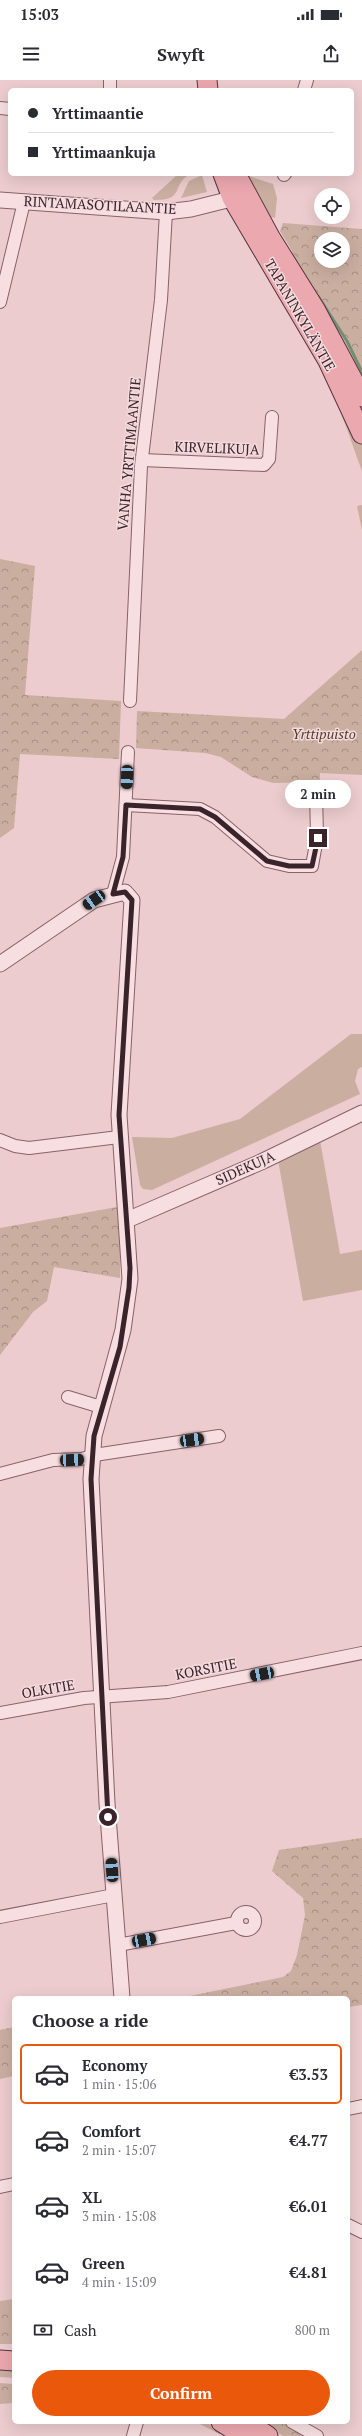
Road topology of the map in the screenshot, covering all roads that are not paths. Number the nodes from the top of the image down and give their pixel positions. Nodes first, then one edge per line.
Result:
1 (224, 176) edge
2 (236, 176) edge
3 (239, 197) junction
4 (0, 200) edge
5 (24, 202) junction
6 (166, 212) junction
7 (0, 302) edge
8 (362, 397) edge
9 (272, 417) dead end
10 (362, 434) edge
11 (142, 460) junction
12 (130, 701) dead end
13 (128, 752) dead end
14 (316, 791) dead end
15 (126, 805) junction
16 (113, 894) junction
17 (0, 964) edge
18 (362, 1113) edge
19 (119, 1137) junction
20 (0, 1140) edge
21 (127, 1220) junction
22 (68, 1397) dead end
23 (101, 1407) junction
24 (219, 1436) dead end
25 (92, 1456) junction
26 (0, 1474) edge
27 (362, 1654) edge
28 (101, 1696) junction
29 (0, 1713) edge
30 (114, 1895) junction
31 (0, 1917) edge
32 (236, 1923) dead end
33 (118, 1945) junction
34 (122, 1996) edge
35 (362, 2106) edge
36 (350, 2109) edge
37 (12, 2184) edge
38 (0, 2187) edge
39 (350, 2226) edge
40 (362, 2232) edge
41 (0, 2349) edge
42 (12, 2349) edge
43 (0, 2360) edge
44 (12, 2361) edge
45 (136, 2424) edge
46 (224, 2424) edge
47 (250, 2424) edge
48 (296, 2424) edge
49 (133, 2436) edge
50 (244, 2436) edge
51 (268, 2436) edge
52 (317, 2436) edge

1 - 3 main road
2 - 3 main road
3 - 6 street, RINTAMASOTILAANTIE
3 - 8 main road, TAPANINKYLÄNTIE
3 - 10 main road, TAPANINKYLÄNTIE
4 - 5 street, RINTAMASOTILAANTIE
5 - 6 street, RINTAMASOTILAANTIE
5 - 7 street
6 - 11 street, VANHA YRTTIMAANTIE
9 - 11 street, KIRVELIKUJA
11 - 12 street, VANHA YRTTIMAANTIE
13 - 15 street
14 - 15 street
15 - 16 street
16 - 17 street
16 - 19 street
18 - 21 street, SIDEKUJA
19 - 20 street
19 - 21 street
21 - 23 street
22 - 23 street
23 - 25 street
24 - 25 street
25 - 26 street
25 - 28 street
27 - 28 street, KORSITIE
28 - 29 street, OLKITIE
28 - 30 street
30 - 31 street
30 - 33 street
32 - 33 street
33 - 34 street
35 - 36 street
37 - 38 street
39 - 40 street
41 - 42 main road
43 - 44 main road
45 - 49 street
46 - 50 main road
47 - 51 main road
48 - 52 street

